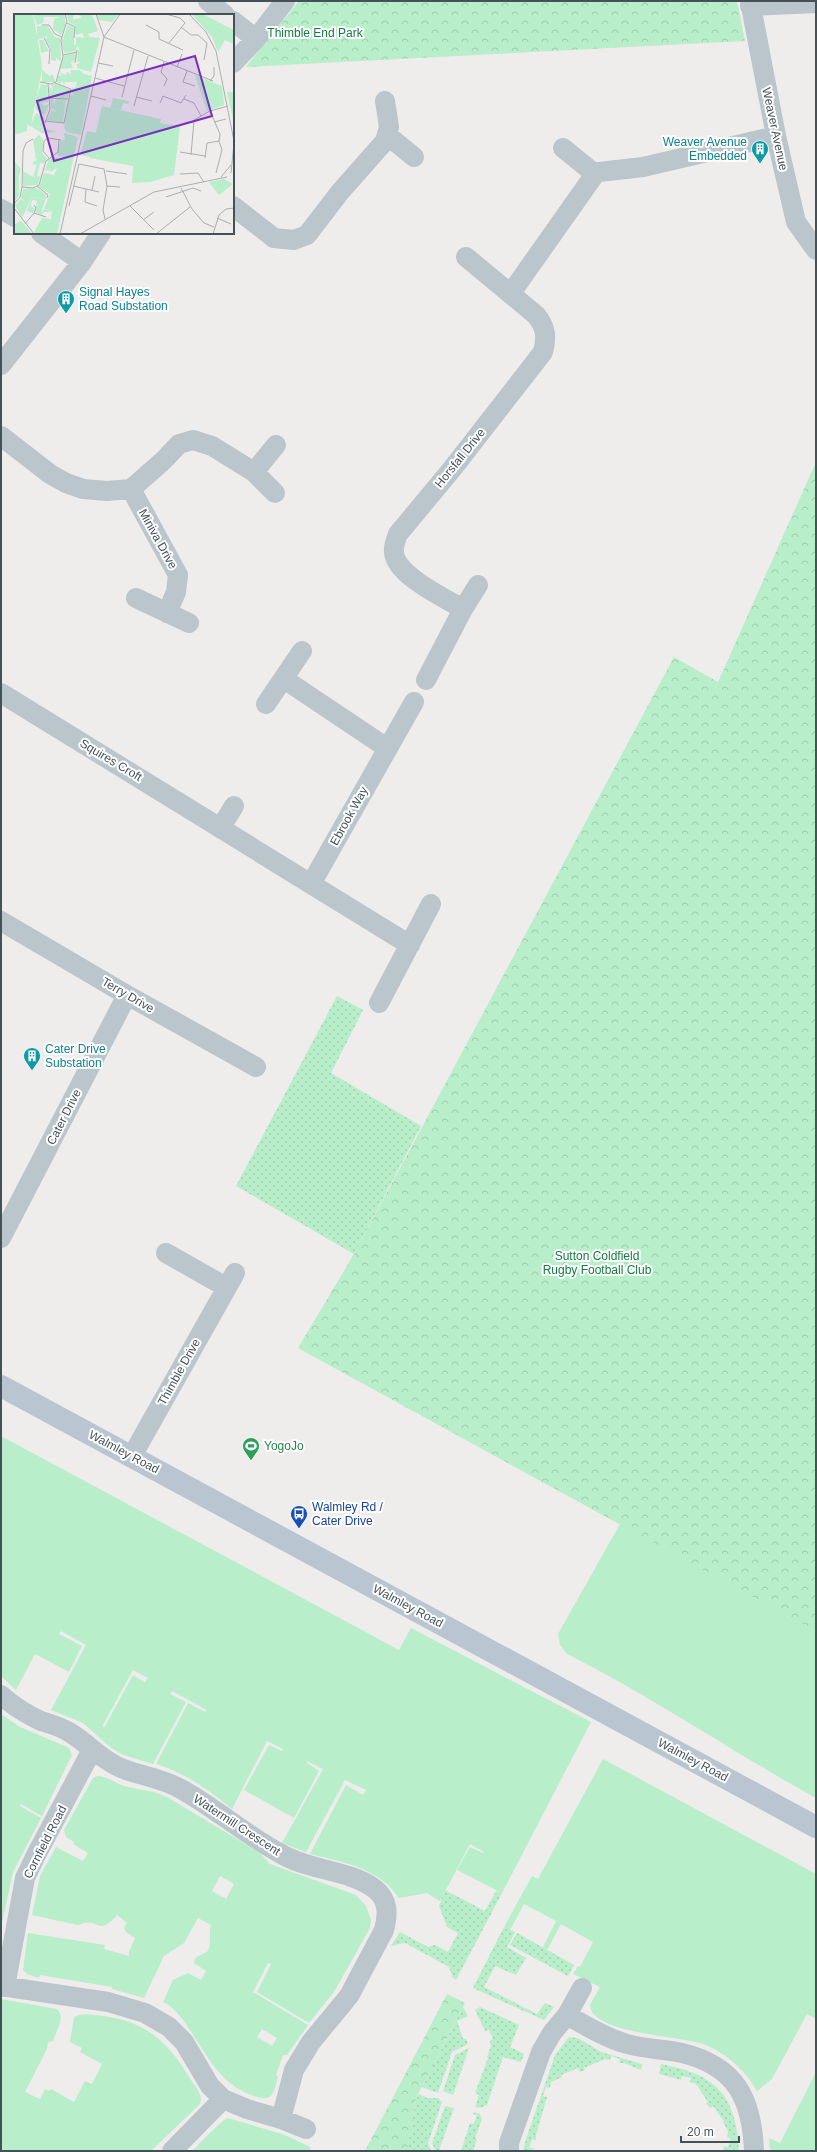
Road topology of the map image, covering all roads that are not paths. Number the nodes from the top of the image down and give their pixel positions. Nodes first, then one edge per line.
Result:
1 (208, 1) edge
2 (285, 1) edge
3 (816, 3) edge
4 (750, 4) edge
5 (224, 14) edge
6 (234, 22) edge
7 (256, 39) junction
8 (234, 63) edge
9 (385, 101) dead end
10 (387, 135) junction
11 (776, 136) junction
12 (563, 148) dead end
13 (414, 157) dead end
14 (595, 174) junction
15 (234, 207) edge
16 (1, 209) edge
17 (14, 216) edge
18 (42, 234) edge
19 (100, 234) edge
20 (816, 250) edge
21 (466, 257) dead end
22 (82, 262) junction
23 (511, 293) junction
24 (1, 365) edge
25 (1, 436) edge
26 (276, 445) dead end
27 (254, 472) junction
28 (131, 489) junction
29 (275, 493) dead end
30 (478, 585) dead end
31 (136, 598) dead end
32 (463, 609) junction
33 (167, 613) junction
34 (189, 623) dead end
35 (302, 651) dead end
36 (284, 679) junction
37 (426, 680) dead end
38 (1, 693) edge
39 (414, 702) dead end
40 (266, 704) dead end
41 (387, 748) junction
42 (234, 806) dead end
43 (221, 827) junction
44 (312, 884) junction
45 (431, 904) dead end
46 (1, 921) edge
47 (410, 945) junction
48 (127, 995) junction
49 (379, 1002) dead end
50 (256, 1067) dead end
51 (1, 1238) edge
52 (166, 1253) dead end
53 (1, 1386) edge
54 (132, 1456) junction
55 (1, 1695) edge
56 (92, 1750) junction
57 (816, 1827) edge
58 (3, 1987) edge
59 (582, 1988) dead end
60 (567, 2016) junction
61 (223, 2099) junction
62 (281, 2119) junction
63 (306, 2129) dead end
64 (172, 2151) edge
65 (509, 2151) edge
66 (754, 2151) edge

1 - 5 street
2 - 7 street
3 - 4 street
4 - 11 street, Weaver Avenue
6 - 7 street
7 - 8 street
9 - 10 street
10 - 13 street
10 - 15 street
11 - 14 street
11 - 20 street, Weaver Avenue
12 - 14 street
14 - 23 street
16 - 17 street
18 - 22 street
19 - 22 street
21 - 23 street, Horsfall Drive
22 - 24 street
23 - 32 street, Horsfall Drive
25 - 28 street
26 - 27 street
27 - 28 street
27 - 29 street
28 - 33 street, Miniva Drive
30 - 32 street
31 - 33 street
32 - 37 street
33 - 34 street
35 - 36 street
36 - 40 street
36 - 41 street
38 - 43 street, Squires Croft
39 - 41 street, Ebrook Way
41 - 44 street, Ebrook Way
42 - 43 street
43 - 44 street, Squires Croft
44 - 47 street, Squires Croft
45 - 47 street
46 - 48 street, Terry Drive
47 - 49 street
48 - 50 street, Terry Drive
48 - 51 street, Cater Drive
52 - 54 street, Thimble Drive
53 - 54 main road, Walmley Road
54 - 57 main road, Walmley Road
55 - 56 street, Watermill Crescent
56 - 58 street, Cornfield Road
56 - 62 street, Watermill Crescent
58 - 61 street
59 - 60 street
60 - 65 street
60 - 66 street
61 - 62 street
61 - 64 street
62 - 63 street

